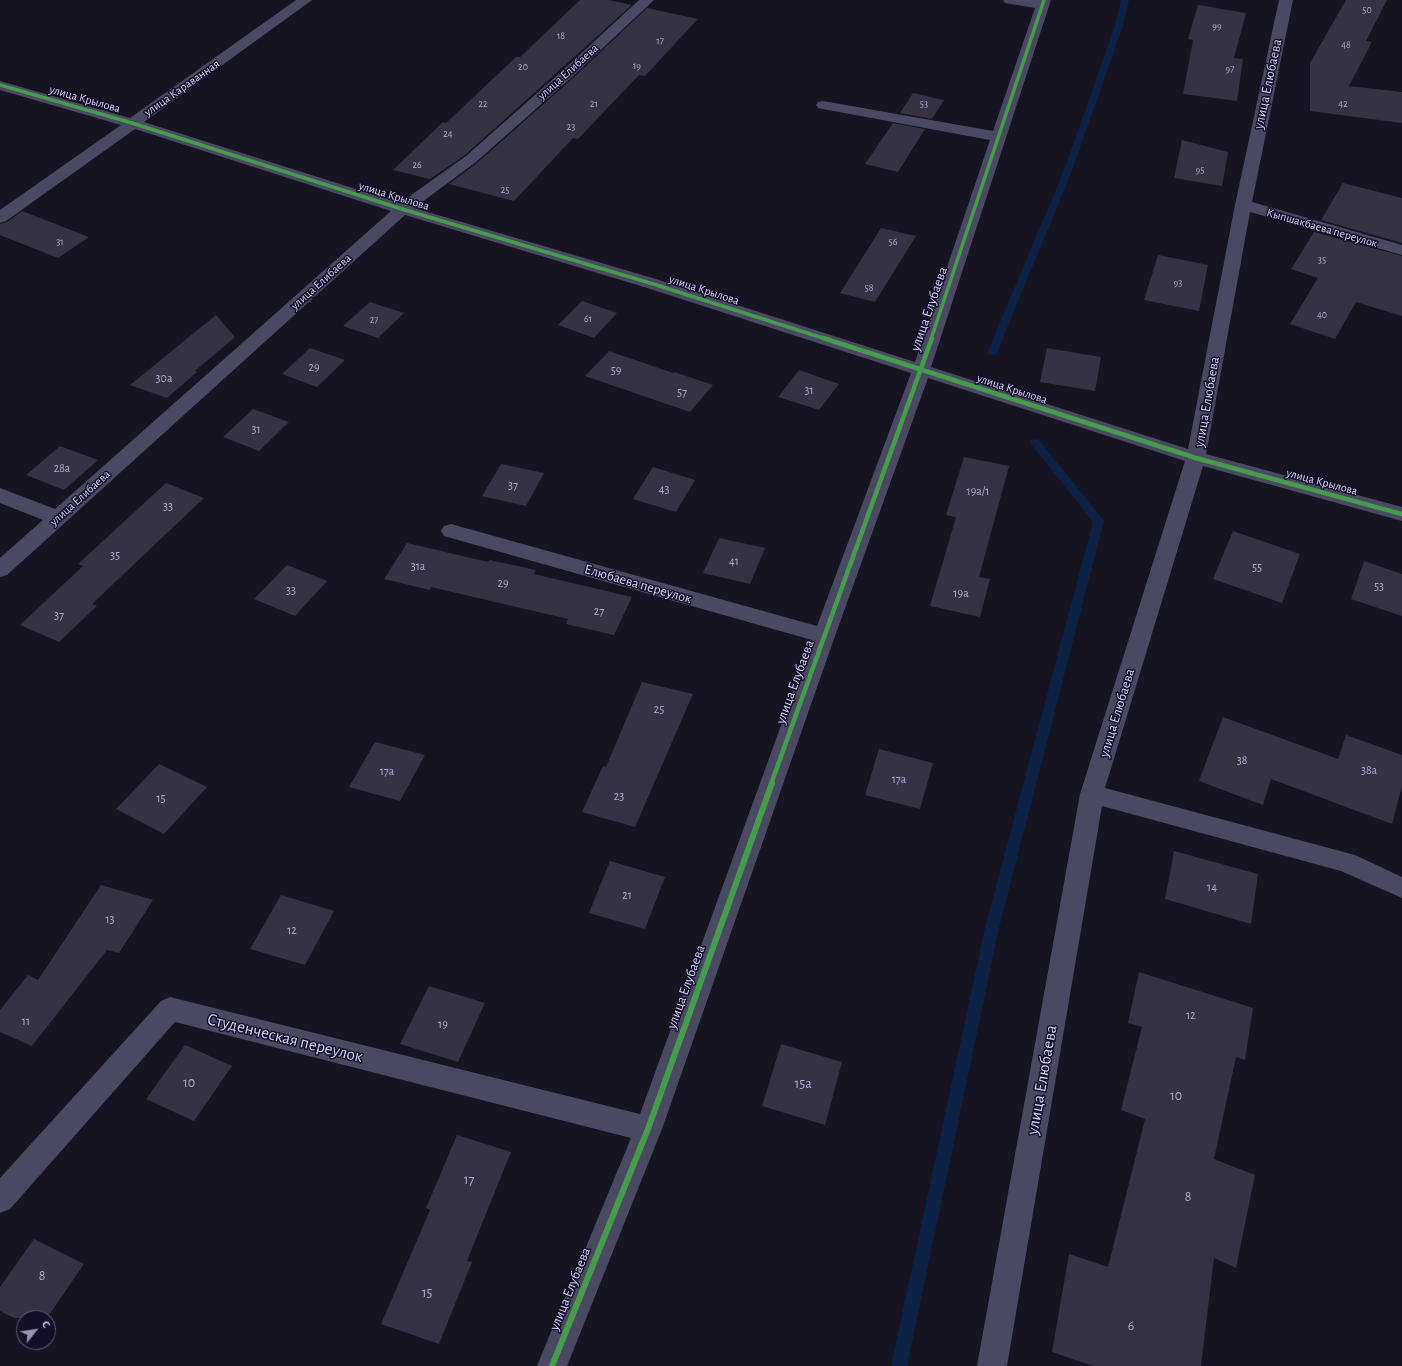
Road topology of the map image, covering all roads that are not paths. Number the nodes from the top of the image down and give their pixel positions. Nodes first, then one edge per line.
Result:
1 (305, 0) edge
2 (647, 0) edge
3 (1010, 0) edge
4 (1286, 0) edge
5 (1043, 2) edge
6 (0, 84) edge
7 (822, 105) dead end
8 (132, 123) junction
9 (999, 137) junction
10 (1242, 205) junction
11 (402, 209) junction
12 (0, 218) edge
13 (1402, 250) edge
14 (921, 371) junction
15 (1196, 458) junction
16 (0, 495) edge
17 (1402, 514) edge
18 (58, 518) junction
19 (451, 531) dead end
20 (0, 570) edge
21 (824, 636) junction
22 (1092, 794) junction
23 (1402, 888) edge
24 (648, 1129) junction
25 (0, 1199) edge
26 (552, 1366) edge
27 (992, 1366) edge

1 - 8 street, улица Караванная
2 - 11 street, улица Елибаева
3 - 5 street
4 - 10 street, улица Елюбаева
5 - 9 street, улица Елубаева
6 - 8 street, улица Крылова
7 - 9 street
8 - 11 street, улица Крылова
8 - 12 street, улица Караванная
9 - 14 street, улица Елубаева
10 - 13 street, Кыпшакбаева переулок
10 - 15 street, улица Елюбаева
11 - 14 street, улица Крылова
11 - 18 street, улица Елибаева
14 - 15 street, улица Крылова
14 - 21 street, улица Елубаева
15 - 17 street, улица Крылова
15 - 22 street, улица Елюбаева
16 - 18 street
18 - 20 street, улица Елибаева
19 - 21 street, Елюбаева переулок
21 - 24 street, улица Елубаева
22 - 23 street
22 - 27 street, улица Елюбаева
24 - 25 street, Студенческая переулок
24 - 26 street, улица Елубаева

